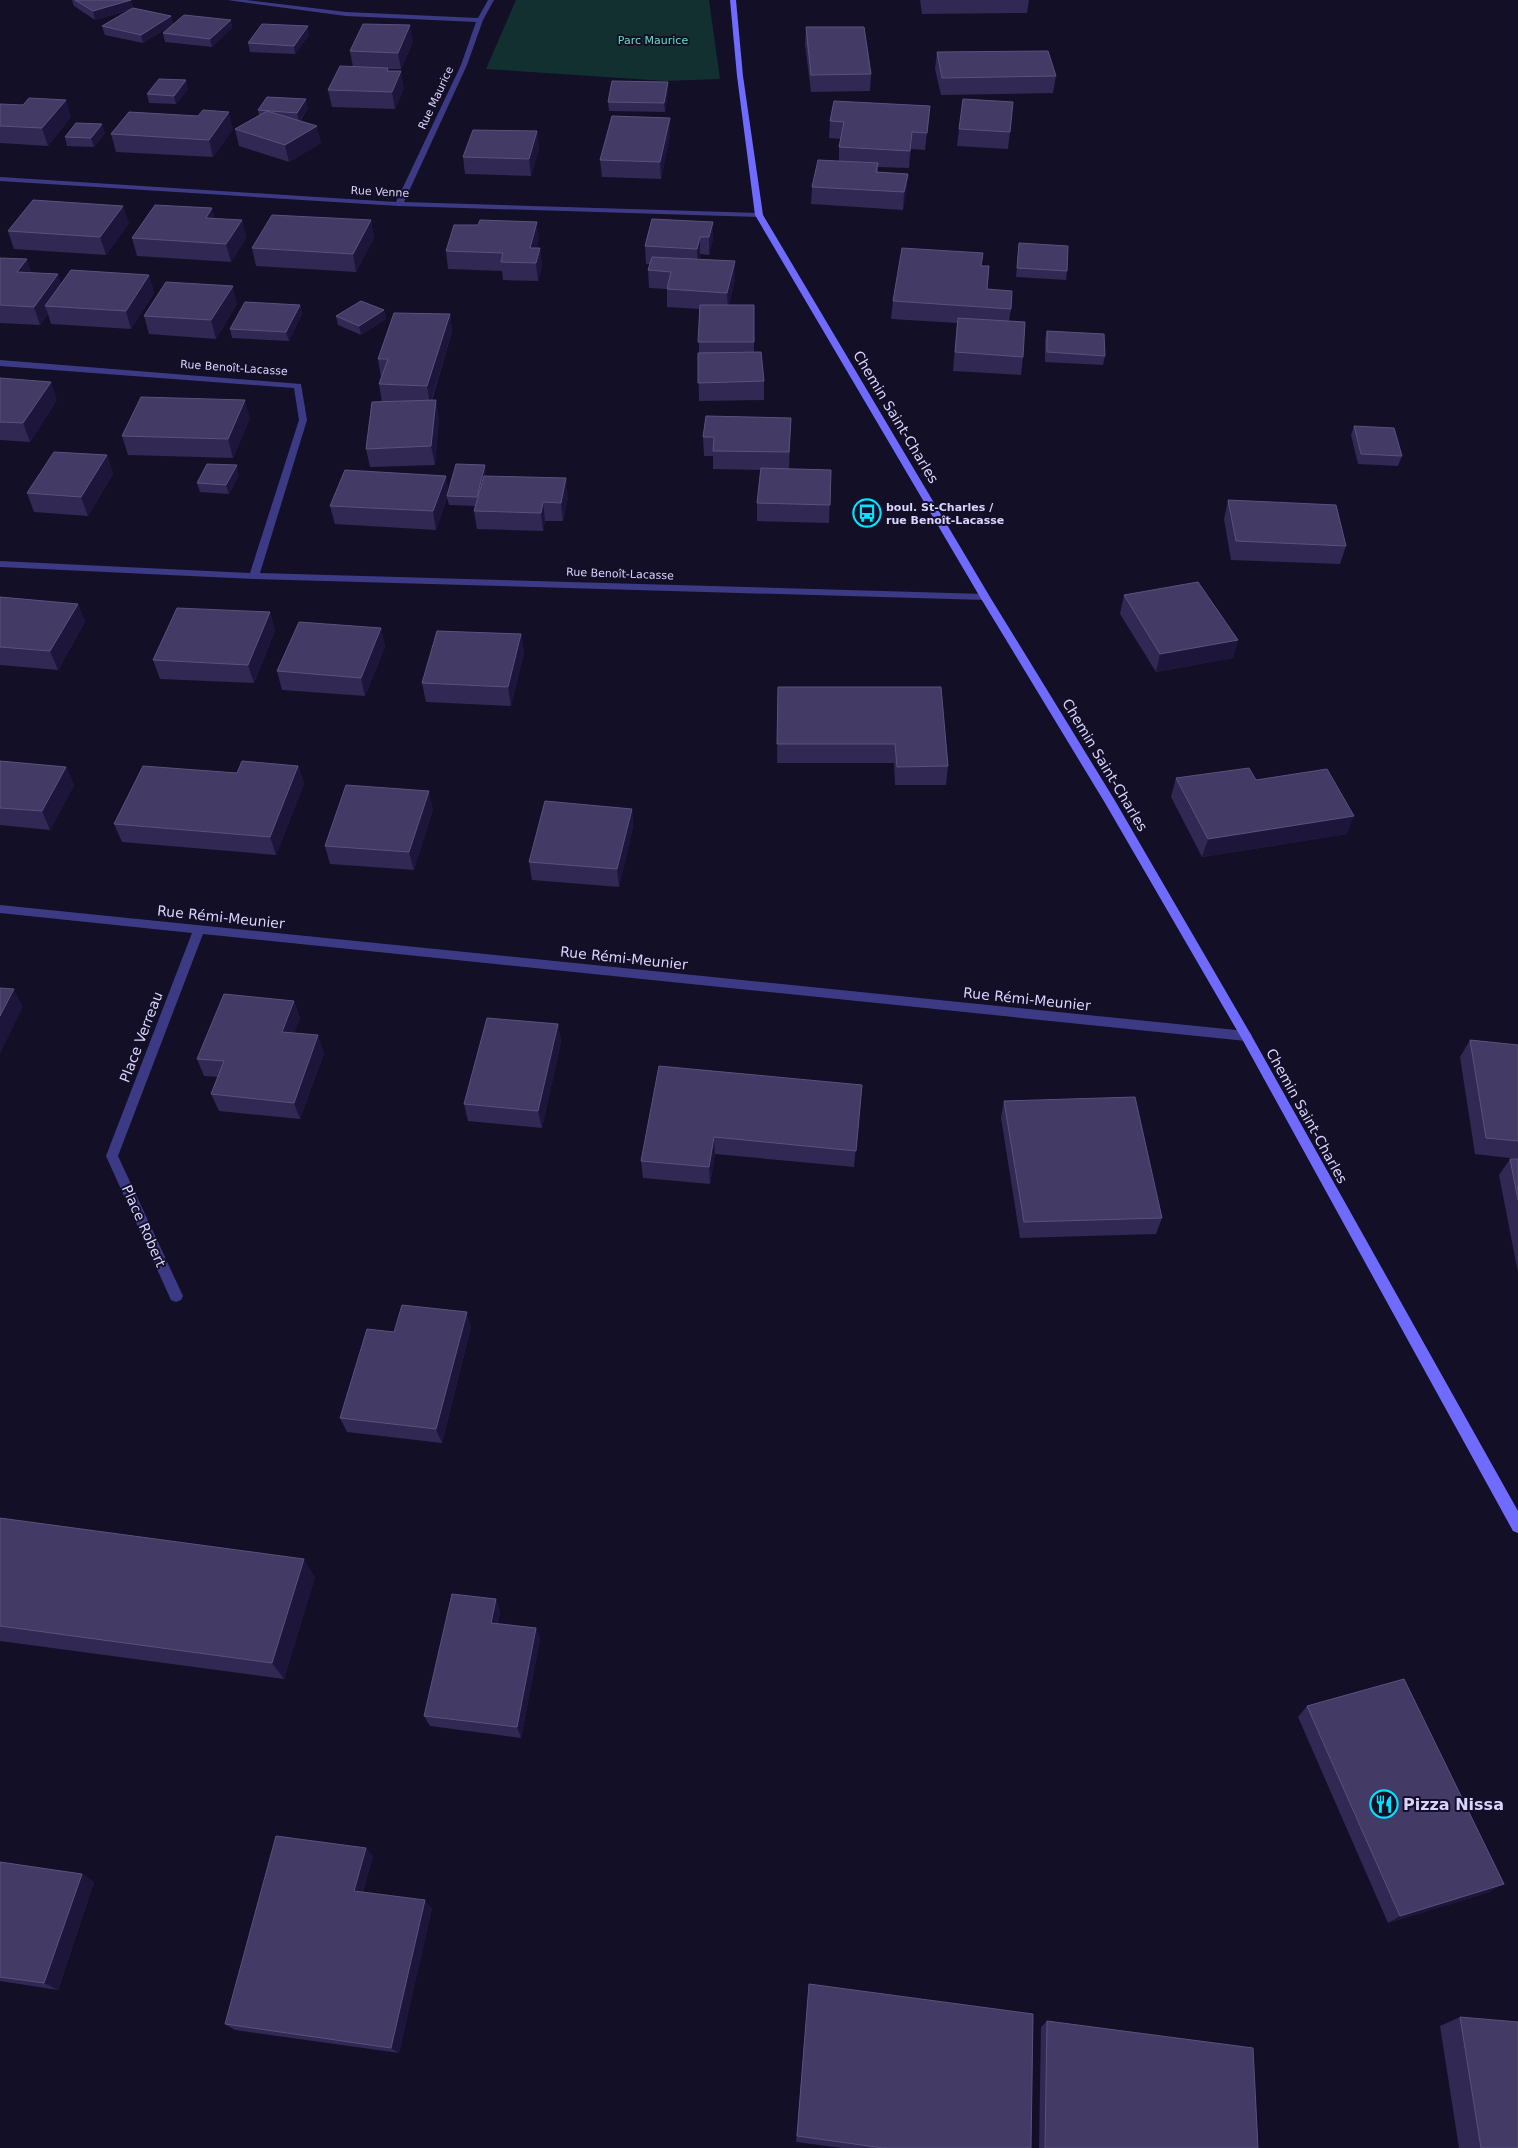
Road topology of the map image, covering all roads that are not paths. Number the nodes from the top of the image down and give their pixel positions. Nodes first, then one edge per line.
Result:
1 (230, 0) edge
2 (491, 0) edge
3 (733, 0) edge
4 (480, 20) junction
5 (0, 179) edge
6 (400, 204) junction
7 (759, 215) junction
8 (0, 362) edge
9 (0, 564) edge
10 (254, 576) junction
11 (985, 597) junction
12 (0, 909) edge
13 (199, 929) junction
14 (1246, 1036) junction
15 (112, 1156) joint
16 (176, 1296) dead end
17 (1518, 1526) edge

1 - 4 street
2 - 4 street, Rue Maurice
3 - 7 main road, Chemin Saint-Charles
4 - 6 street, Rue Maurice
5 - 6 street, Rue Venne
6 - 7 street, Rue Venne
7 - 11 main road, Chemin Saint-Charles
8 - 10 street, Rue Benoît-Lacasse
9 - 10 street, Rue Benoît-Lacasse
10 - 11 street, Rue Benoît-Lacasse
11 - 14 main road, Chemin Saint-Charles
12 - 13 street, Rue Rémi-Meunier
13 - 14 street, Rue Rémi-Meunier
13 - 15 street, Place Verreau
14 - 17 main road, Chemin Saint-Charles
15 - 16 street, Place Robert

